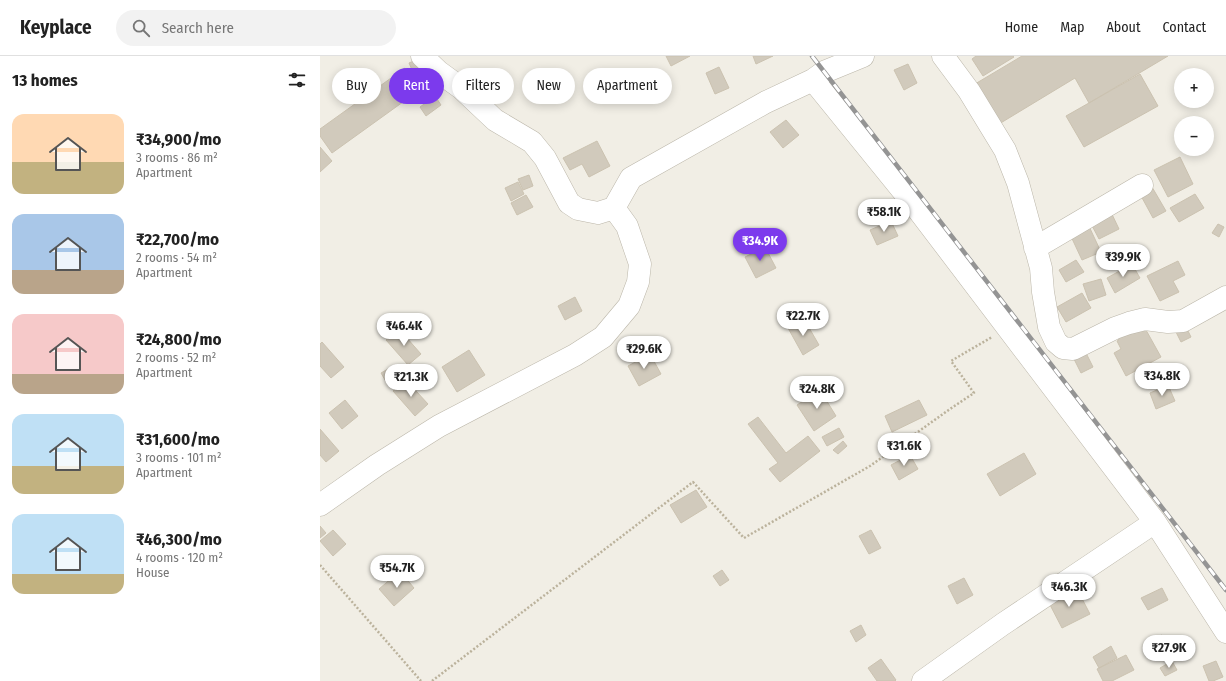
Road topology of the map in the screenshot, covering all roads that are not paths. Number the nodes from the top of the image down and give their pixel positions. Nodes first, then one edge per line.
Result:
1 (422, 56) edge
2 (863, 56) edge
3 (942, 56) edge
4 (813, 80) junction
5 (1142, 185) dead end
6 (614, 208) junction
7 (1035, 248) junction
8 (1226, 297) edge
9 (320, 505) edge
10 (1155, 522) junction
11 (1226, 632) edge
12 (923, 681) edge

1 - 6 street
2 - 4 street
3 - 7 street
4 - 6 street
4 - 10 street
5 - 7 street
6 - 9 street
7 - 8 street
10 - 11 street
10 - 12 street

